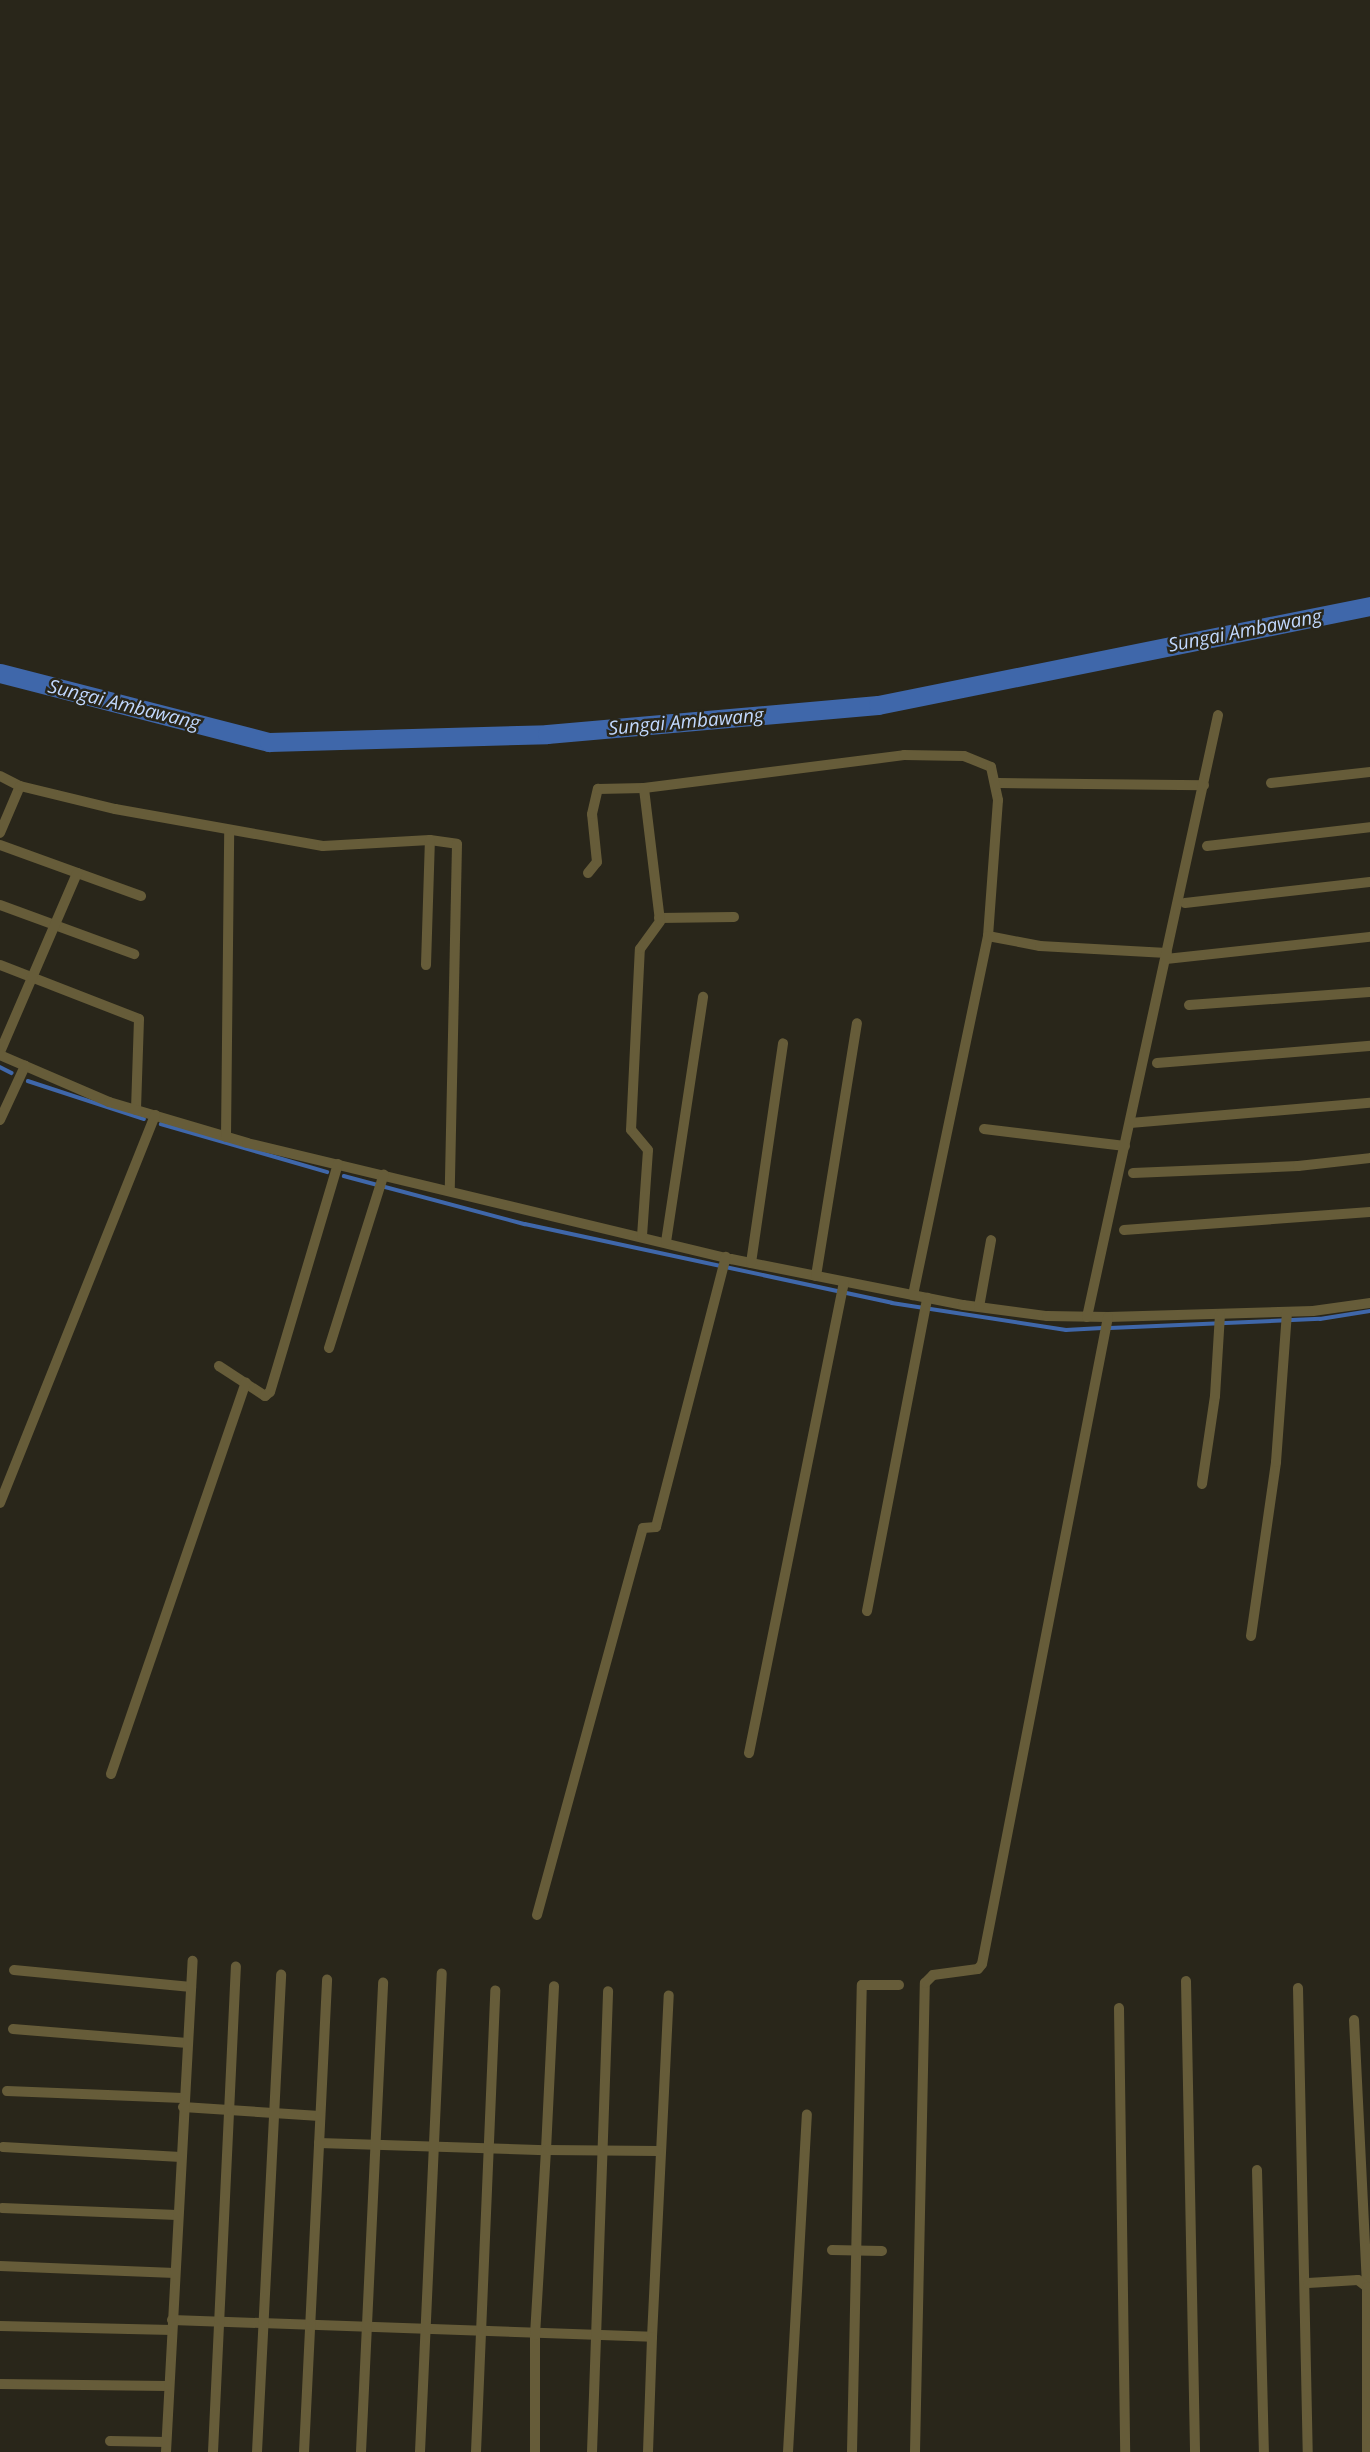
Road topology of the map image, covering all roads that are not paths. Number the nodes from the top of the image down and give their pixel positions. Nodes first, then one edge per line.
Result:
1 (1218, 715) dead end
2 (1370, 772) edge
3 (0, 776) edge
4 (998, 783) junction
5 (1271, 783) dead end
6 (1204, 785) junction
7 (25, 787) junction
8 (644, 788) junction
9 (1370, 827) edge
10 (229, 831) junction
11 (0, 834) edge
12 (430, 840) junction
13 (0, 845) edge
14 (1207, 846) dead end
15 (77, 873) junction
16 (588, 873) dead end
17 (1370, 882) edge
18 (141, 895) dead end
19 (1185, 903) dead end
20 (0, 905) edge
21 (734, 917) dead end
22 (659, 918) junction
23 (55, 925) junction
24 (988, 936) junction
25 (1370, 937) edge
26 (134, 954) dead end
27 (1166, 956) junction
28 (0, 965) edge
29 (426, 965) dead end
30 (33, 979) junction
31 (1370, 992) edge
32 (703, 997) dead end
33 (1189, 1005) dead end
34 (857, 1023) dead end
35 (783, 1043) dead end
36 (1370, 1046) edge
37 (0, 1053) edge
38 (1157, 1063) dead end
39 (25, 1066) junction
40 (5, 1095) edge
41 (1370, 1103) edge
42 (135, 1110) junction
43 (155, 1115) junction
44 (0, 1120) edge
45 (1130, 1123) junction
46 (984, 1129) dead end
47 (226, 1137) junction
48 (1125, 1146) junction
49 (1370, 1158) edge
50 (338, 1164) junction
51 (1133, 1173) dead end
52 (384, 1174) junction
53 (450, 1188) junction
54 (1370, 1212) edge
55 (1124, 1230) dead end
56 (642, 1236) junction
57 (991, 1240) dead end
58 (666, 1242) junction
59 (726, 1258) junction
60 (751, 1263) junction
61 (816, 1276) junction
62 (844, 1282) junction
63 (913, 1295) junction
64 (926, 1298) junction
65 (1370, 1303) edge
66 (979, 1307) junction
67 (1287, 1312) junction
68 (1220, 1314) junction
69 (1087, 1317) junction
70 (1108, 1317) junction
71 (330, 1348) dead end
72 (219, 1366) dead end
73 (246, 1383) junction
74 (1202, 1484) dead end
75 (0, 1503) edge
76 (867, 1611) dead end
77 (1251, 1636) dead end
78 (749, 1754) dead end
79 (111, 1774) dead end
80 (537, 1916) dead end
81 (192, 1961) dead end
82 (236, 1967) dead end
83 (14, 1970) dead end
84 (442, 1974) dead end
85 (281, 1975) dead end
86 (327, 1979) dead end
87 (1186, 1981) dead end
88 (383, 1983) dead end
89 (899, 1985) dead end
90 (554, 1986) dead end
91 (191, 1987) junction
92 (1298, 1988) dead end
93 (495, 1990) dead end
94 (608, 1991) dead end
95 (669, 1995) dead end
96 (1119, 2008) dead end
97 (1354, 2020) dead end
98 (13, 2029) dead end
99 (187, 2043) junction
100 (7, 2091) dead end
101 (183, 2103) junction
102 (228, 2110) junction
103 (274, 2114) junction
104 (807, 2115) dead end
105 (320, 2116) junction
106 (319, 2143) junction
107 (374, 2145) junction
108 (3, 2147) dead end
109 (431, 2149) junction
110 (603, 2149) junction
111 (545, 2150) junction
112 (659, 2151) junction
113 (489, 2152) junction
114 (181, 2157) junction
115 (1257, 2170) dead end
116 (2, 2208) dead end
117 (177, 2215) junction
118 (832, 2250) dead end
119 (882, 2251) dead end
120 (857, 2252) junction
121 (0, 2266) edge
122 (175, 2273) junction
123 (1308, 2283) junction
124 (1367, 2287) junction
125 (217, 2324) junction
126 (172, 2325) junction
127 (0, 2326) edge
128 (262, 2326) junction
129 (310, 2328) junction
130 (365, 2329) junction
131 (423, 2329) junction
132 (479, 2333) junction
133 (535, 2335) junction
134 (596, 2336) junction
135 (652, 2337) junction
136 (0, 2384) edge
137 (168, 2386) junction
138 (110, 2441) dead end
139 (166, 2447) edge
140 (213, 2452) edge
141 (257, 2452) edge
142 (304, 2452) edge
143 (361, 2452) edge
144 (420, 2452) edge
145 (476, 2452) edge
146 (535, 2452) edge
147 (592, 2452) edge
148 (648, 2452) edge
149 (788, 2452) edge
150 (852, 2452) edge
151 (915, 2452) edge
152 (1125, 2452) edge
153 (1195, 2452) edge
154 (1264, 2452) edge
155 (1308, 2452) edge
156 (1367, 2452) edge

1 - 6 street
2 - 5 street
3 - 7 street
4 - 6 street
4 - 8 street
4 - 24 street
6 - 27 street
7 - 10 street
7 - 11 street
8 - 16 street
8 - 22 street
9 - 14 street
10 - 12 street
10 - 47 street
12 - 29 street
12 - 53 street
13 - 15 street
15 - 18 street
15 - 23 street
17 - 19 street
20 - 23 street
21 - 22 street
22 - 56 street
23 - 26 street
23 - 30 street
24 - 27 street
24 - 63 street
25 - 27 street
27 - 45 street
28 - 30 street
30 - 37 street
30 - 42 street
31 - 33 street
32 - 58 street
34 - 61 street
35 - 60 street
36 - 38 street
37 - 39 street
39 - 40 street
39 - 42 street
40 - 44 street
41 - 45 street
42 - 43 street
43 - 47 street
43 - 75 street
45 - 48 street
46 - 48 street
47 - 50 street
48 - 69 street
49 - 51 street
50 - 52 street
50 - 73 street
52 - 53 street
52 - 71 street
53 - 56 street
54 - 55 street
56 - 58 street
57 - 66 street
58 - 59 street
59 - 60 street
59 - 80 street
60 - 61 street
61 - 62 street
62 - 63 street
62 - 78 street
63 - 64 street
64 - 66 street
64 - 76 street
65 - 67 street
66 - 69 street
67 - 68 street
67 - 77 street
68 - 70 street
68 - 74 street
69 - 70 street
70 - 151 street
72 - 73 street
73 - 79 street
81 - 91 street
82 - 102 street
83 - 91 street
84 - 109 street
85 - 103 street
86 - 105 street
87 - 153 street
88 - 107 street
89 - 120 street
90 - 111 street
91 - 99 street
92 - 123 street
93 - 113 street
94 - 110 street
95 - 112 street
96 - 152 street
97 - 124 street
98 - 99 street
99 - 101 street
100 - 101 street
101 - 102 street
101 - 114 street
102 - 103 street
102 - 125 street
103 - 105 street
103 - 128 street
104 - 149 street
105 - 106 street
106 - 107 street
106 - 129 street
107 - 109 street
107 - 130 street
108 - 114 street
109 - 113 street
109 - 131 street
110 - 111 street
110 - 112 street
110 - 134 street
111 - 113 street
111 - 133 street
112 - 135 street
113 - 132 street
114 - 117 street
115 - 154 street
116 - 117 street
117 - 122 street
118 - 120 street
119 - 120 street
120 - 150 street
121 - 122 street
122 - 126 street
123 - 124 street
123 - 155 street
124 - 156 street
125 - 126 street
125 - 128 street
125 - 140 street
126 - 127 street
126 - 137 street
128 - 129 street
128 - 141 street
129 - 130 street
129 - 142 street
130 - 131 street
130 - 143 street
131 - 132 street
131 - 144 street
132 - 133 street
132 - 145 street
133 - 134 street
133 - 146 street
134 - 135 street
134 - 147 street
135 - 148 street
136 - 137 street
137 - 139 street
138 - 139 street

